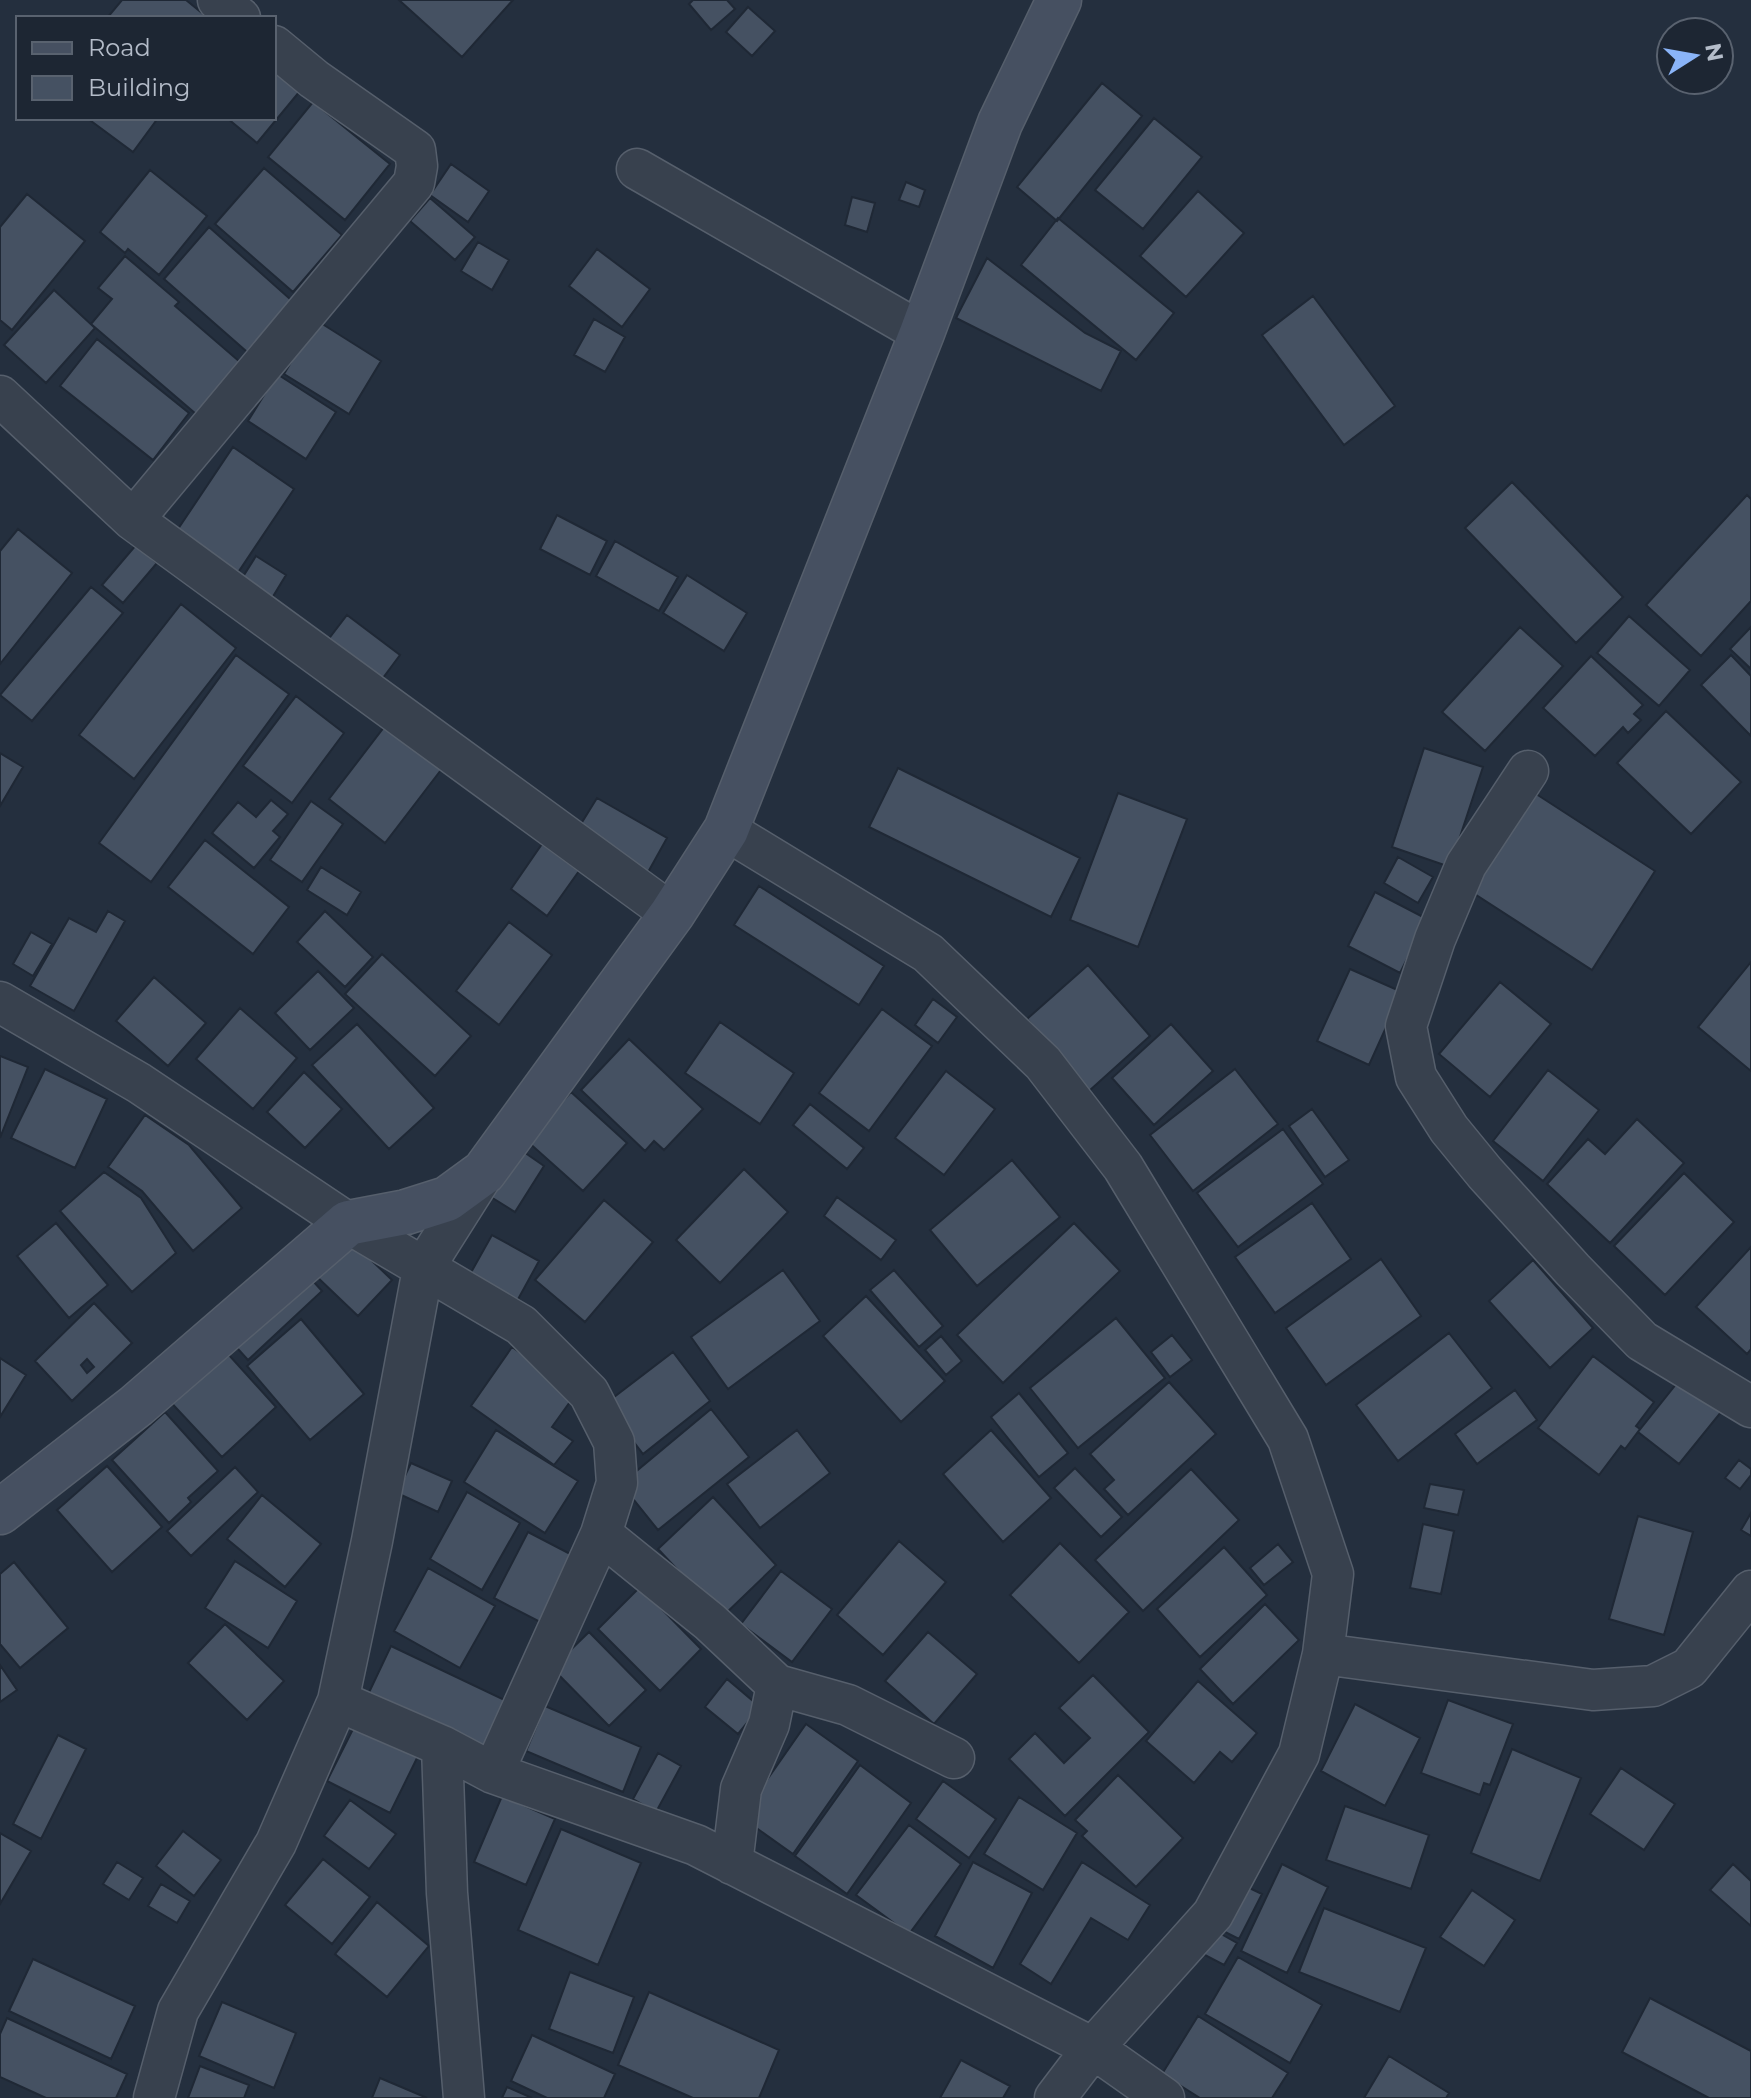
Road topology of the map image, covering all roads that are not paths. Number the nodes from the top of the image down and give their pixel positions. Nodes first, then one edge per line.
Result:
1 (218, 0) edge
2 (1059, 0) edge
3 (238, 16) edge
4 (276, 48) edge
5 (637, 169) dead end
6 (922, 333) junction
7 (0, 396) edge
8 (133, 520) junction
9 (1528, 771) dead end
10 (726, 830) junction
11 (672, 914) junction
12 (0, 1002) edge
13 (484, 1172) junction
14 (348, 1223) junction
15 (423, 1269) junction
16 (1751, 1407) edge
17 (0, 1512) edge
18 (601, 1534) junction
19 (1751, 1591) edge
20 (1323, 1654) junction
21 (777, 1685) junction
22 (338, 1701) junction
23 (442, 1746) junction
24 (954, 1758) dead end
25 (493, 1773) junction
26 (732, 1864) junction
27 (1093, 2048) junction
28 (154, 2098) edge
29 (464, 2098) edge
30 (1055, 2098) edge
31 (1164, 2098) edge

1 - 3 street
2 - 6 street
4 - 8 street
5 - 6 street
6 - 10 street
7 - 8 street
8 - 11 street
9 - 16 street
10 - 11 street
10 - 20 street
11 - 13 street
12 - 14 street
13 - 14 street
13 - 15 street
14 - 15 street
14 - 17 street
15 - 18 street
15 - 22 street
18 - 21 street
18 - 25 street
19 - 20 street
20 - 27 street
21 - 24 street
21 - 26 street
22 - 23 street
22 - 28 street
23 - 25 street
23 - 29 street
25 - 26 street
26 - 27 street
27 - 30 street
27 - 31 street

